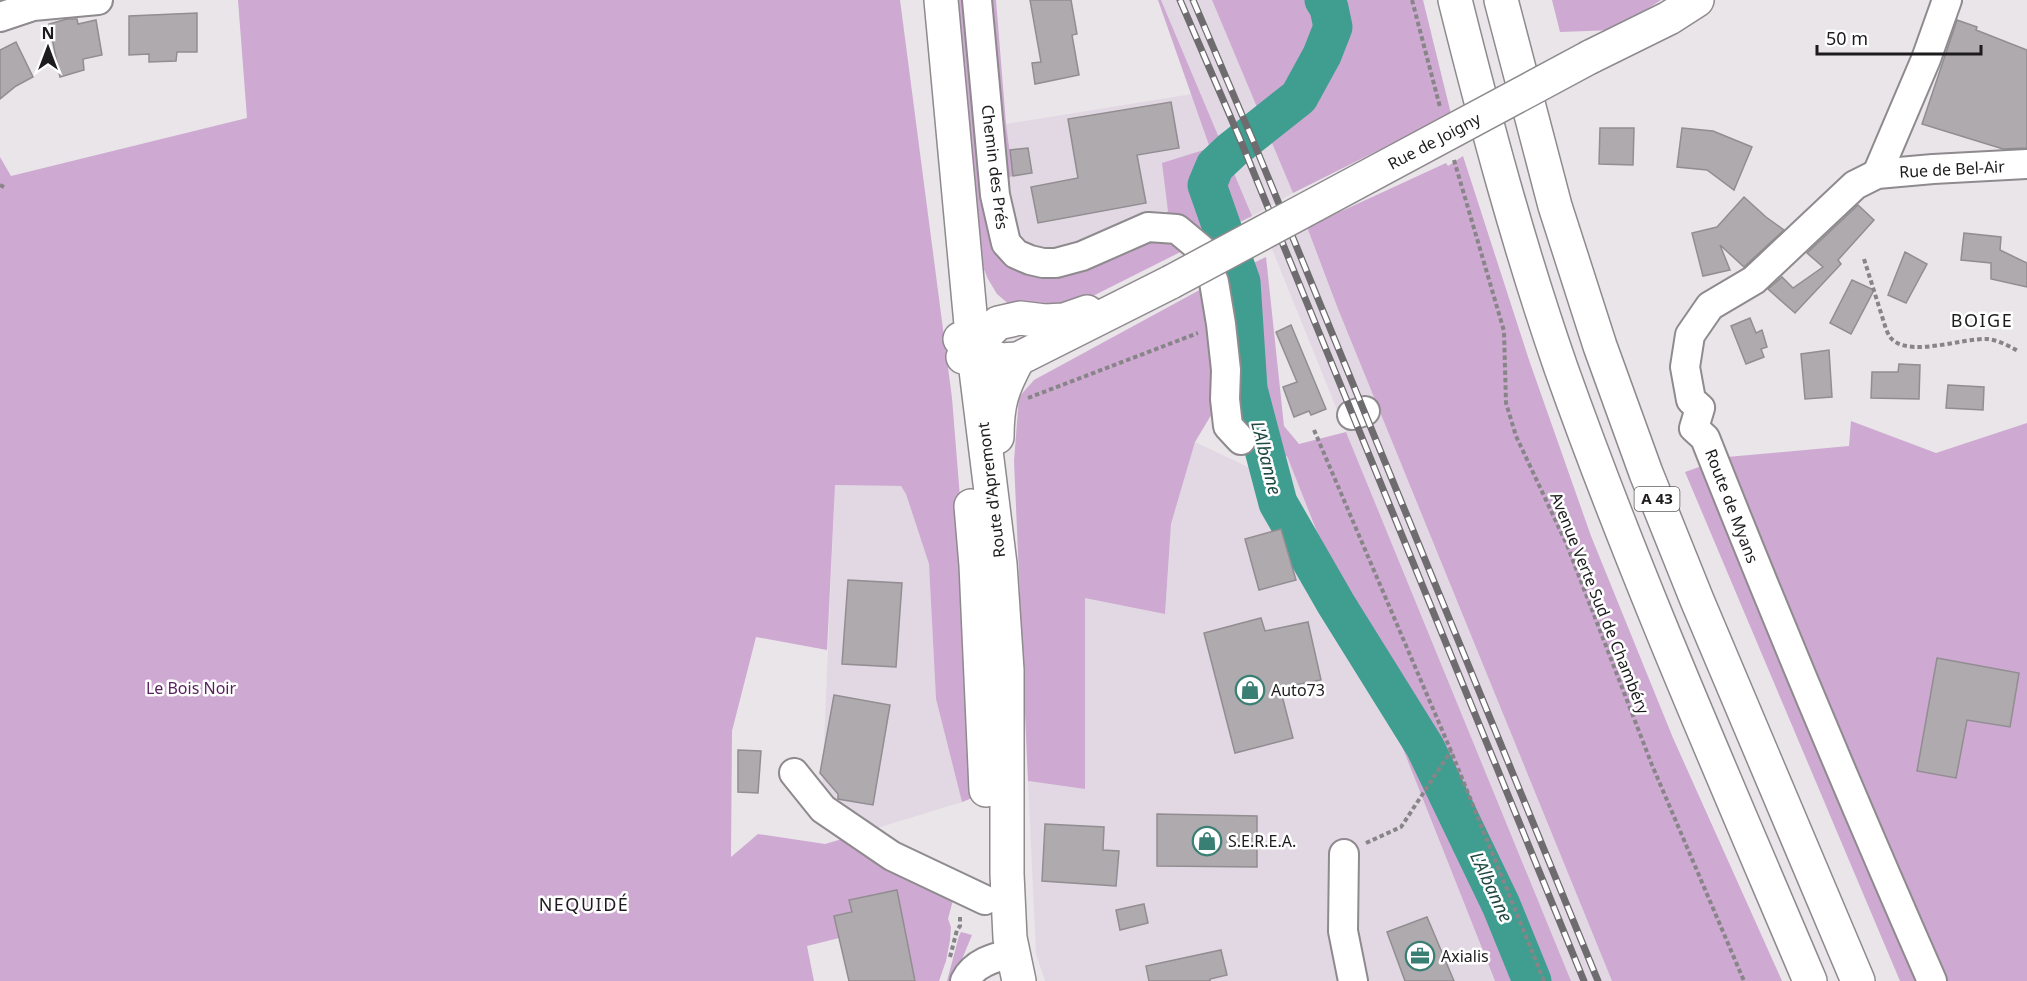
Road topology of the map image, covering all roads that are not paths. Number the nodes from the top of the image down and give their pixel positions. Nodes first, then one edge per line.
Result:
1 (98, 0) edge
2 (918, 0) edge
3 (941, 0) edge
4 (977, 0) edge
5 (1455, 0) edge
6 (1501, 0) edge
7 (1697, 0) edge
8 (1947, 0) edge
9 (0, 16) edge
10 (2027, 164) edge
11 (1877, 174) junction
12 (964, 235) junction
13 (1171, 282) junction
14 (1020, 318) junction
15 (961, 348) junction
16 (1018, 359) junction
17 (1241, 440) dead end
18 (1000, 564) junction
19 (795, 773) dead end
20 (1344, 854) road end
21 (971, 893) junction
22 (1006, 968) edge
23 (957, 972) edge
24 (1353, 981) edge
25 (1810, 981) edge
26 (1858, 981) edge
27 (1932, 981) edge

1 - 9 street
2 - 15 main road, Route d'Apremont
3 - 12 main road, Route d'Apremont
4 - 17 street, Chemin des Prés
5 - 25 main road, A 43
6 - 26 main road, A 43
7 - 13 main road, Rue de Joigny, bridge
8 - 11 street
10 - 11 street, Rue de Bel-Air
11 - 27 street, Route de Myans
12 - 14 main road, Rue de Joigny
12 - 15 main road, Route d'Apremont
13 - 14 main road, Rue de Joigny
13 - 16 main road, Rue de Joigny
14 - 15 main road, Rue de Joigny
15 - 16 main road
15 - 18 main road, Route d'Apremont
15 - 21 main road, Route d'Apremont
16 - 18 main road
18 - 22 main road, Route d'Apremont
19 - 21 street
20 - 24 street
21 - 22 main road, Route d'Apremont
22 - 23 street

